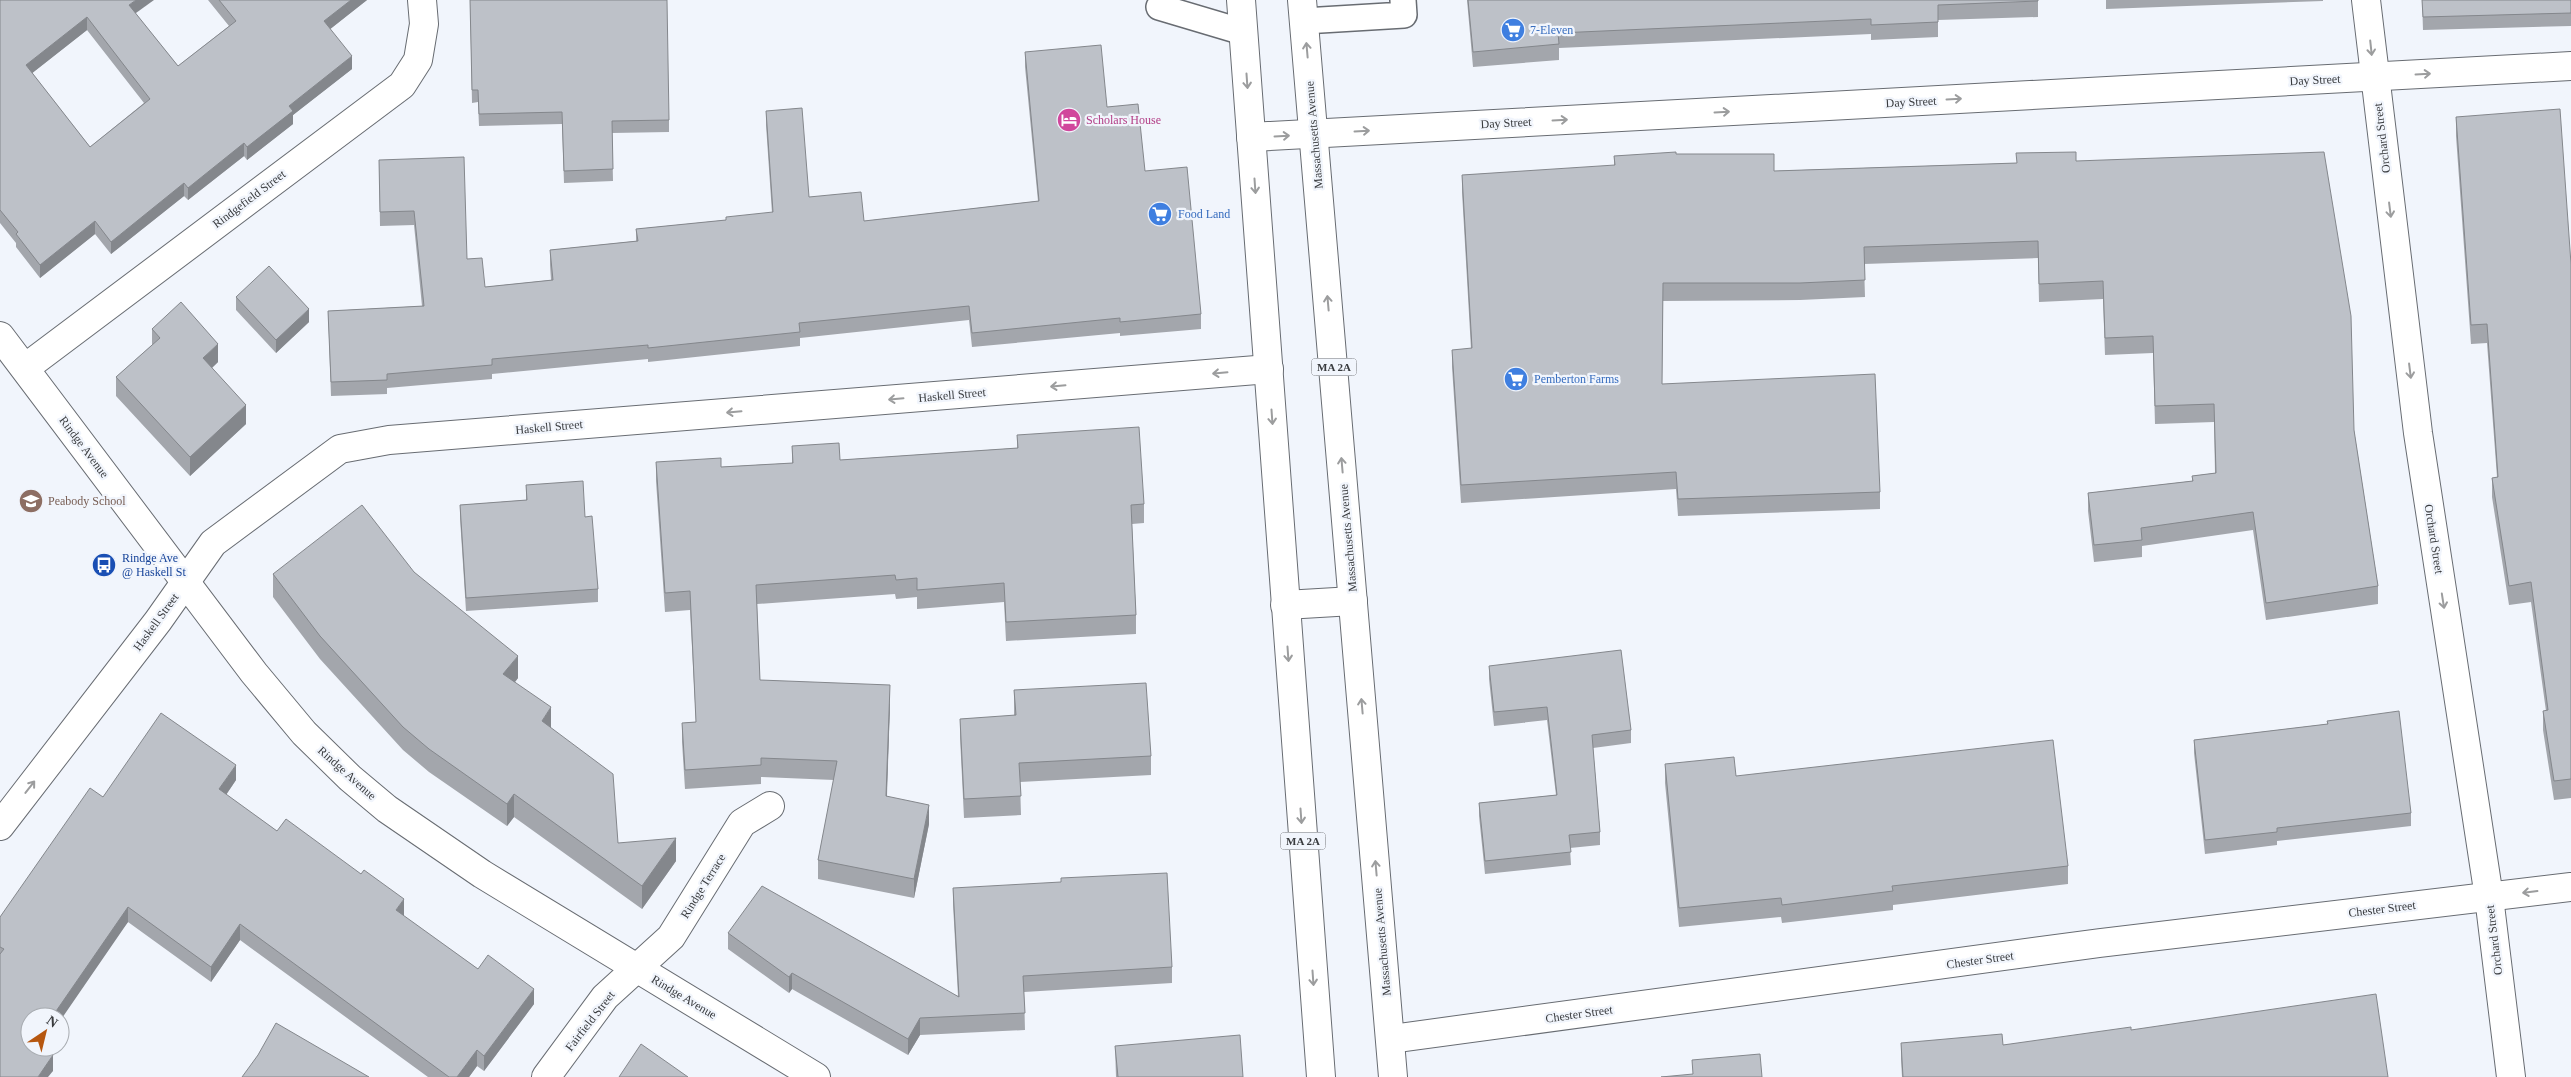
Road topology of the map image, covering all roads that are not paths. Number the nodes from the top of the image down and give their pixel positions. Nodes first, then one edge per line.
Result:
1 (422, 0) edge
2 (1241, 0) edge
3 (1403, 0) edge
4 (2366, 0) edge
5 (1159, 7) dead end
6 (1303, 10) edge
7 (1243, 32) junction
8 (2571, 66) edge
9 (2374, 77) junction
10 (1314, 134) junction
11 (1251, 137) junction
12 (0, 336) edge
13 (24, 368) junction
14 (1269, 369) junction
15 (185, 582) junction
16 (1353, 601) junction
17 (1285, 605) junction
18 (770, 806) dead end
19 (0, 826) edge
20 (2571, 887) edge
21 (2489, 897) junction
22 (638, 968) junction
23 (1390, 1039) junction
24 (546, 1077) edge
25 (816, 1077) edge
26 (1320, 1077) edge
27 (1394, 1077) edge
28 (2510, 1077) edge

1 - 13 street, Rindgefield Street
2 - 7 street, MA 2A
3 - 6 lane
4 -> 9 street, Orchard Street
5 - 7 lane
10 -> 6 street, Massachusetts Avenue / MA 2A
7 -> 11 street, MA 2A
9 -> 8 street, Day Street
10 -> 9 street, Day Street
9 -> 21 street, Orchard Street
11 -> 10 street, Day Street
16 -> 10 street, Massachusetts Avenue / MA 2A
11 -> 14 street, MA 2A
12 - 13 street, Rindge Avenue
13 - 15 street, Rindge Avenue
14 -> 15 street, Haskell Street
14 -> 17 street, MA 2A
19 -> 15 street, Haskell Street
15 - 22 street, Rindge Avenue
16 - 17 street
23 -> 16 street, Massachusetts Avenue / MA 2A
17 -> 26 street, MA 2A
18 - 22 street, Rindge Terrace
20 -> 21 street, Chester Street
21 - 23 street, Chester Street
21 - 28 street, Orchard Street
22 - 24 street, Fairfield Street
22 - 25 street, Rindge Avenue
23 - 27 street, Massachusetts Avenue / MA 2A

